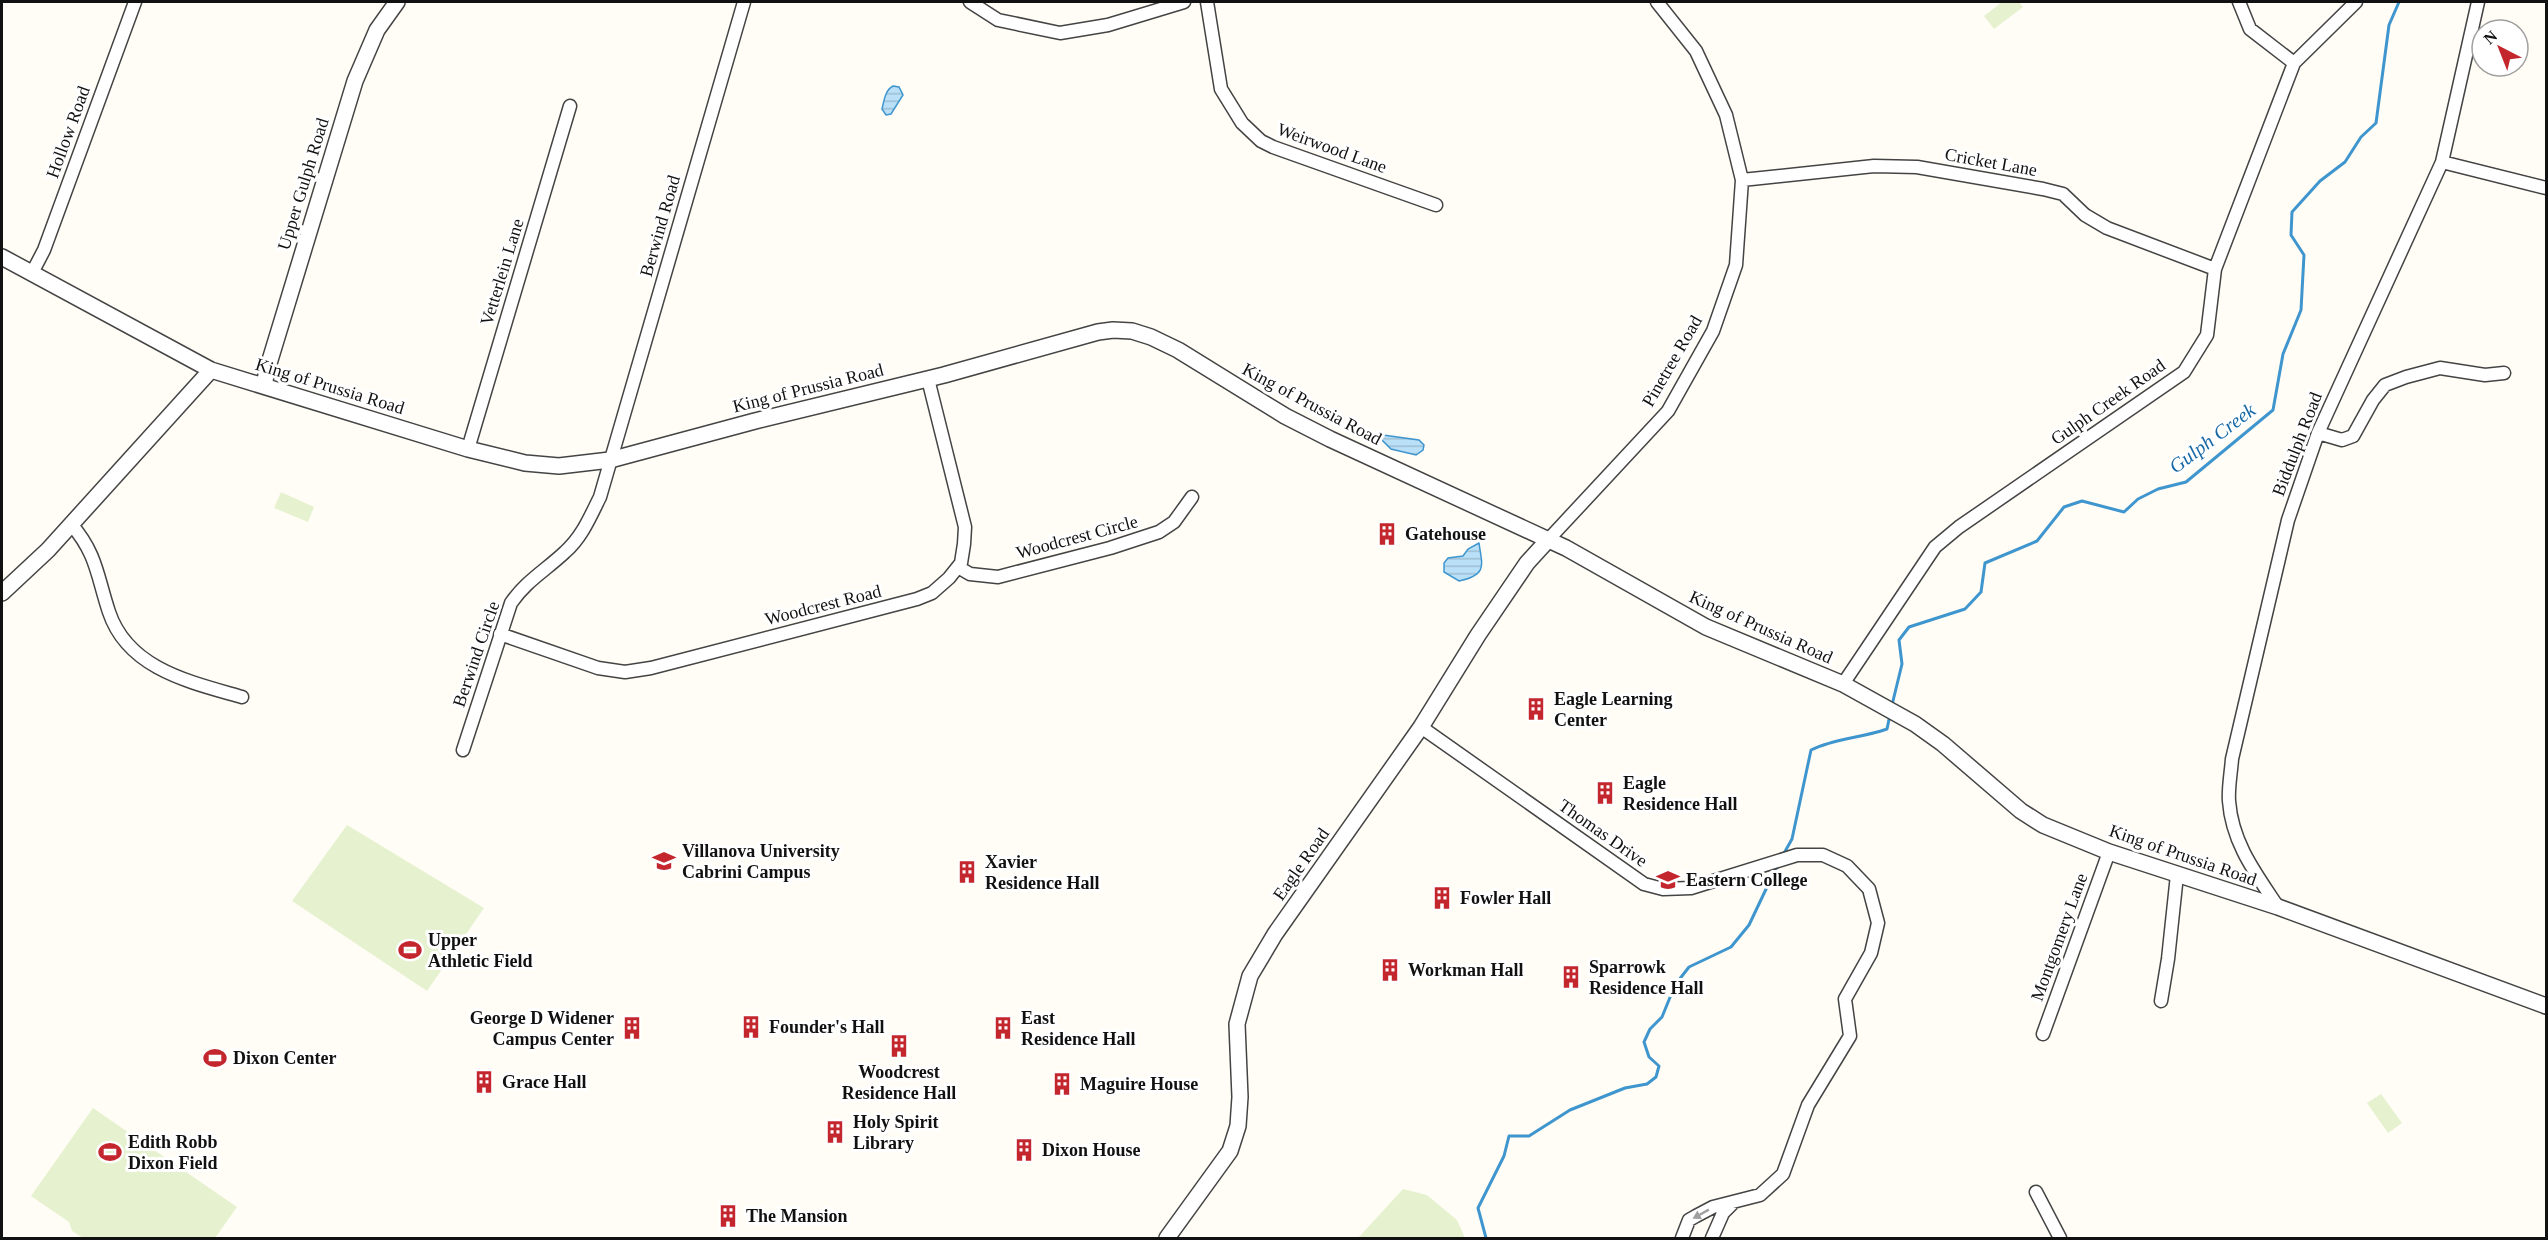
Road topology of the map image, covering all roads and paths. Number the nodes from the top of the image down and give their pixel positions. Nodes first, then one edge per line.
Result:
1 (135, 2) edge
2 (397, 2) edge
3 (744, 2) edge
4 (970, 2) edge
5 (1184, 2) edge
6 (1207, 2) edge
7 (1657, 2) edge
8 (2239, 2) edge
9 (2356, 2) edge
10 (2478, 2) edge
11 (2294, 63) junction
12 (570, 106) dead end
13 (2442, 162) junction
14 (1742, 180) junction
15 (2547, 188) edge
16 (1436, 205) dead end
17 (2, 257) edge
18 (2215, 268) junction
19 (32, 273) junction
20 (211, 370) junction
21 (2504, 374) dead end
22 (928, 379) junction
23 (264, 386) junction
24 (2318, 433) junction
25 (468, 449) junction
26 (610, 460) junction
27 (1192, 497) dead end
28 (71, 524) junction
29 (1548, 540) junction
30 (958, 567) junction
31 (2, 593) edge
32 (500, 634) junction
33 (1843, 684) junction
34 (242, 698) dead end
35 (1421, 727) junction
36 (463, 750) dead end
37 (2109, 852) junction
38 (2177, 875) junction
39 (2278, 907) junction
40 (2161, 1001) dead end
41 (2547, 1006) edge
42 (2043, 1034) dead end
43 (2036, 1192) dead end
44 (1732, 1204) junction
45 (1167, 1239) edge
46 (1682, 1239) edge
47 (1712, 1239) edge
48 (2060, 1239) edge

1 - 19 street, Hollow Road
2 - 23 street, Upper Gulph Road
3 - 26 street, Berwind Road
4 - 5 street
6 - 16 street, Weirwood Lane
7 - 14 street, Pinetree Road
8 - 11 street
9 - 11 street, Gulph Creek Road
10 - 13 street, Biddulph Road
11 - 18 street, Gulph Creek Road
12 - 25 street, Vetterlein Lane
13 - 15 street
13 - 24 street, Biddulph Road
14 - 18 street, Cricket Lane
14 - 29 street, Pinetree Road
17 - 19 street, King of Prussia Road
18 - 33 street, Gulph Creek Road
19 - 20 street, King of Prussia Road
20 - 23 street, King of Prussia Road
20 - 28 street
21 - 24 street
22 - 26 street, King of Prussia Road
22 - 29 street, King of Prussia Road
22 - 30 street
23 - 25 street, King of Prussia Road
24 - 39 street, Biddulph Road
25 - 26 street, King of Prussia Road
26 - 32 street, Berwind Circle
27 - 30 street, Woodcrest Circle
28 - 31 street
28 - 34 street
29 - 33 street, King of Prussia Road
29 - 35 street, Eagle Road
30 - 32 street, Woodcrest Road
32 - 36 street, Berwind Circle
33 - 37 street, King of Prussia Road
35 - 44 street, Thomas Drive
35 - 45 street, Eagle Road
37 - 38 street, King of Prussia Road
37 - 42 street, Montgomery Lane
38 - 39 street, King of Prussia Road
38 - 40 street
39 - 41 street, King of Prussia Road
43 - 48 street
44 -> 46 street, Thomas Drive
44 - 47 street

